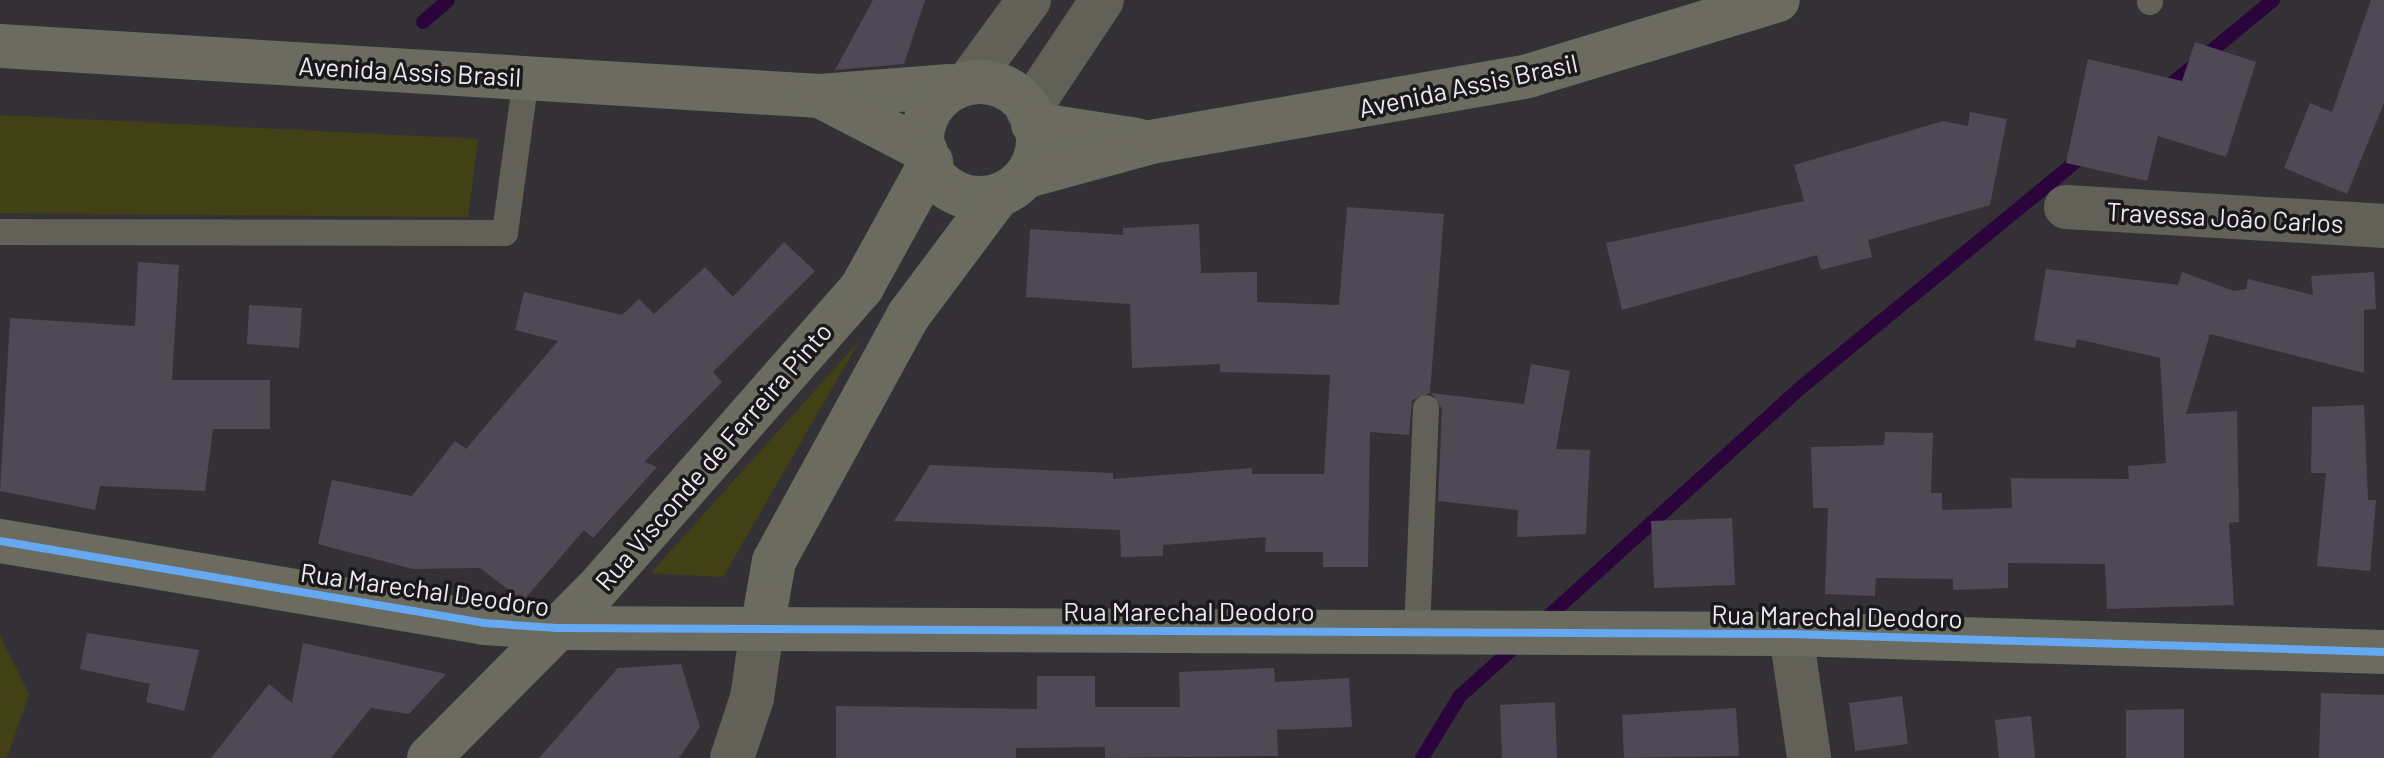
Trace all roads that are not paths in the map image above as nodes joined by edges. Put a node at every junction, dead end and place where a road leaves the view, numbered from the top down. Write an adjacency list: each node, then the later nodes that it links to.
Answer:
1 (1029, 0): 6 (street)
2 (1102, 0): 8 (street)
3 (1778, 0): 9 (street, Avenida Assis Brasil)
4 (0, 46): 5 (street, Avenida Assis Brasil)
5 (526, 78): 7 (street, Avenida Assis Brasil); 14 (lane)
6 (960, 82): 7 (street, Avenida Assis Brasil); 8 (street); 10 (street)
7 (820, 96): 10 (street, Avenida Assis Brasil)
8 (1030, 118): 9 (street, Avenida Assis Brasil); 11 (street)
9 (1151, 142): 11 (street, Avenida Assis Brasil)
10 (928, 156): 11 (street); 17 (street, Rua Visconde de Ferreira Pinto)
11 (1011, 189): 18 (street)
12 (2066, 207): 13 (street, Travessa João Carlos)
13 (2384, 226)
14 (0, 232)
15 (1426, 408): 19 (lane)
16 (0, 541): 17 (street, Rua Marechal Deodoro)
17 (557, 628): 18 (street, Rua Marechal Deodoro); 22 (street, Rua Visconde de Ferreira Pinto)
18 (762, 629): 19 (street, Rua Marechal Deodoro); 23 (street)
19 (1417, 632): 20 (street, Rua Marechal Deodoro)
20 (1791, 634): 21 (street, Rua Marechal Deodoro); 24 (street)
21 (2384, 652)
22 (429, 758)
23 (732, 758)
24 (1809, 758)

